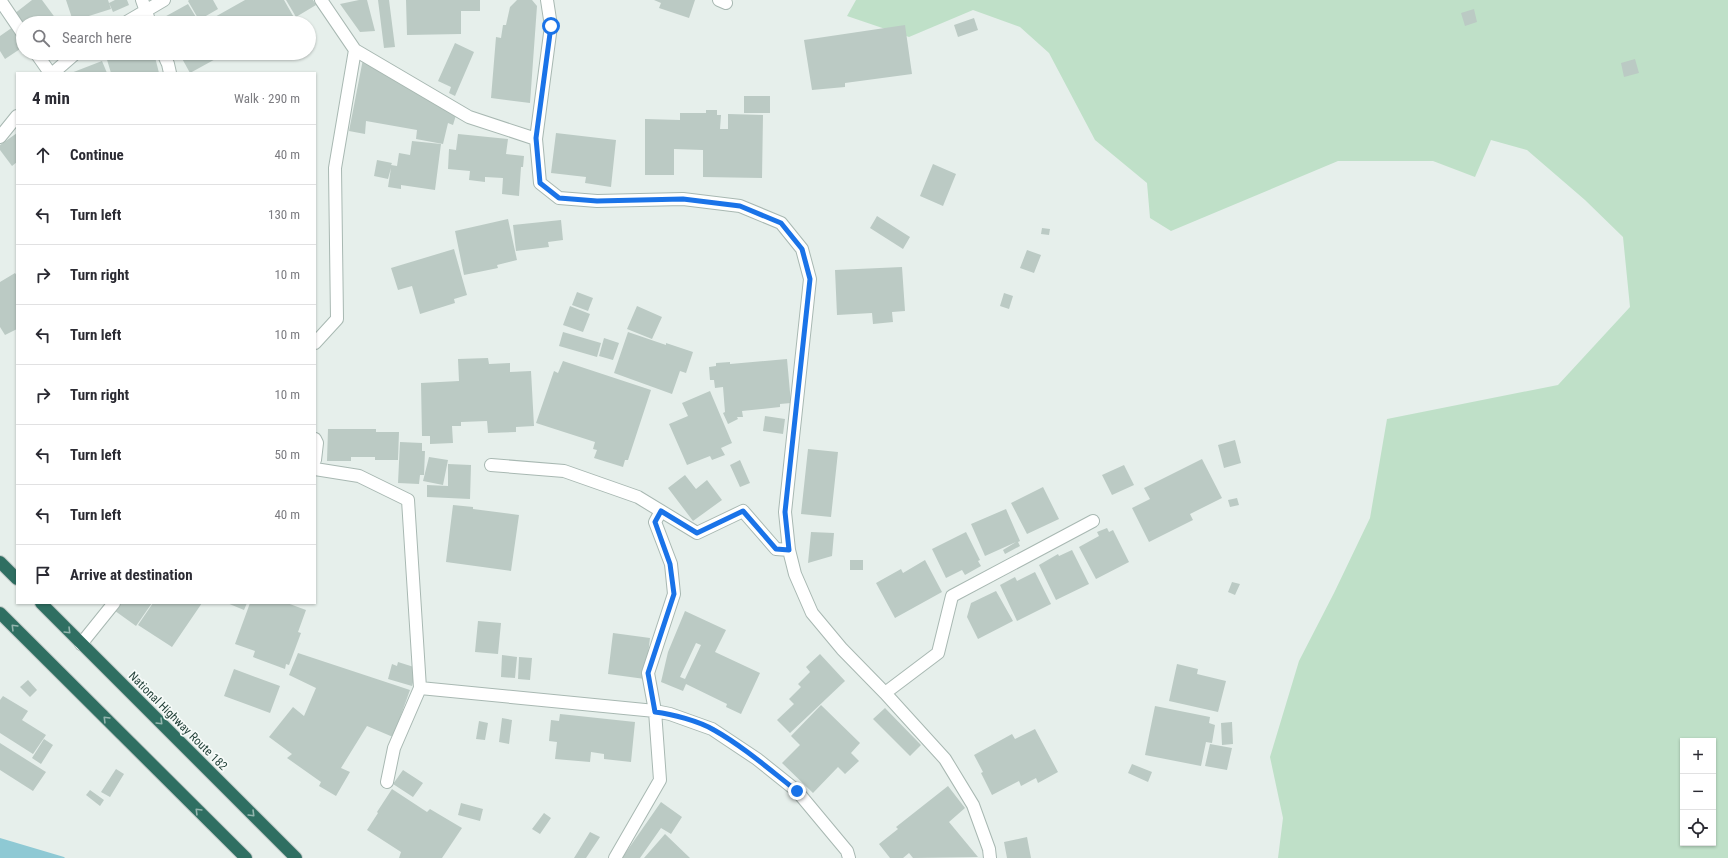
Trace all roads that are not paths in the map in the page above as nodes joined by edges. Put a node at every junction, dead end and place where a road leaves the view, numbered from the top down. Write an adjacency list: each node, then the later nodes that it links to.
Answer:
1 (0, 0): 8 (street)
2 (164, 0): 5 (street)
3 (321, 0): 9 (street)
4 (547, 0): 18 (street)
5 (143, 6): 6 (street); 7 (street)
6 (132, 16)
7 (147, 16)
8 (16, 24)
9 (355, 50): 18 (street); 19 (street)
10 (41, 60): 13 (street)
11 (68, 60): 14 (street)
12 (167, 60): 15 (street)
13 (49, 72)
14 (54, 72)
15 (170, 72)
16 (16, 117): 17 (street)
17 (0, 137)
18 (536, 138): 26 (street)
19 (316, 341)
20 (316, 441): 21 (street)
21 (316, 452)
22 (491, 465): 24 (street)
23 (316, 469): 33 (street)
24 (661, 511): 26 (street); 35 (street)
25 (1093, 521): 34 (street)
26 (789, 550): 34 (street)
27 (0, 562): 28 (highway)
28 (16, 578)
29 (41, 604): 32 (highway, National Highway Route 182, one-way to 32)
30 (113, 604): 32 (street)
31 (0, 613): 37 (highway, one-way to 31)
32 (81, 644): 38 (highway, National Highway Route 182, one-way to 38)
33 (420, 688): 35 (street); 36 (street)
34 (885, 693): 41 (street)
35 (655, 712): 39 (street); 40 (street)
36 (387, 782)
37 (246, 858)
38 (296, 858)
39 (615, 858)
40 (849, 858)
41 (990, 858)

